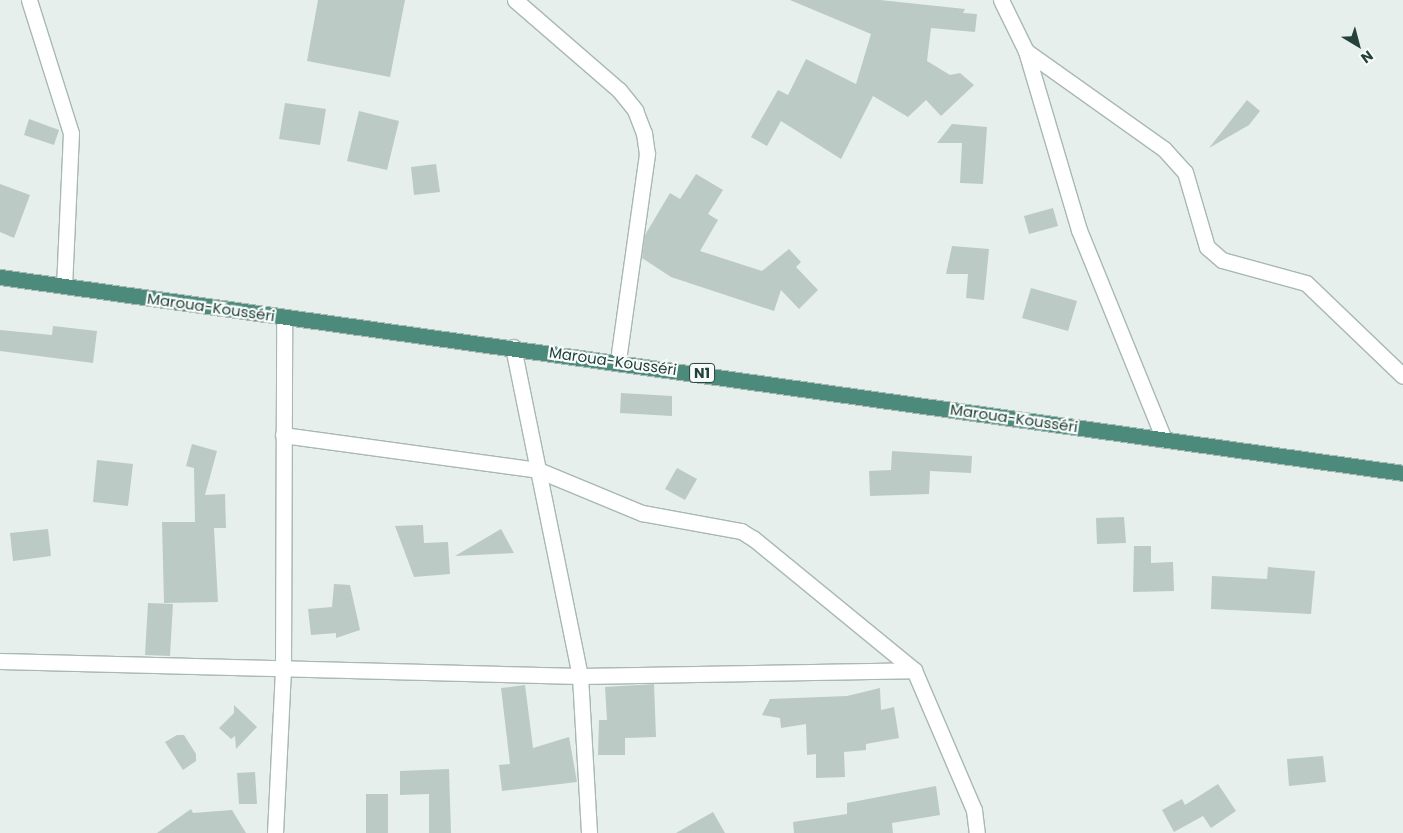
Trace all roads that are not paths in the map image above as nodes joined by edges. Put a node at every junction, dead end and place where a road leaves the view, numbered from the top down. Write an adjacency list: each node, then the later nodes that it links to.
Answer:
1 (29, 0): 6 (street)
2 (515, 0): 9 (street)
3 (1001, 0): 4 (street)
4 (1026, 51): 10 (street); 12 (street)
5 (0, 277): 6 (highway, Maroua-Kousséri / N1)
6 (64, 286): 7 (highway, Maroua-Kousséri / N1)
7 (284, 317): 8 (highway, Maroua-Kousséri / N1); 11 (street)
8 (513, 347): 9 (highway, Maroua-Kousséri / N1); 13 (street)
9 (618, 362): 12 (highway, Maroua-Kousséri / N1)
10 (1403, 376)
11 (283, 435): 13 (street); 16 (street)
12 (1164, 439): 14 (highway, Maroua-Kousséri / N1)
13 (538, 470): 17 (street); 18 (street)
14 (1403, 473)
15 (0, 661): 16 (street)
16 (283, 669): 18 (street); 19 (street)
17 (914, 670): 18 (street); 21 (street)
18 (580, 676): 20 (street)
19 (275, 833)
20 (590, 833)
21 (977, 833)

